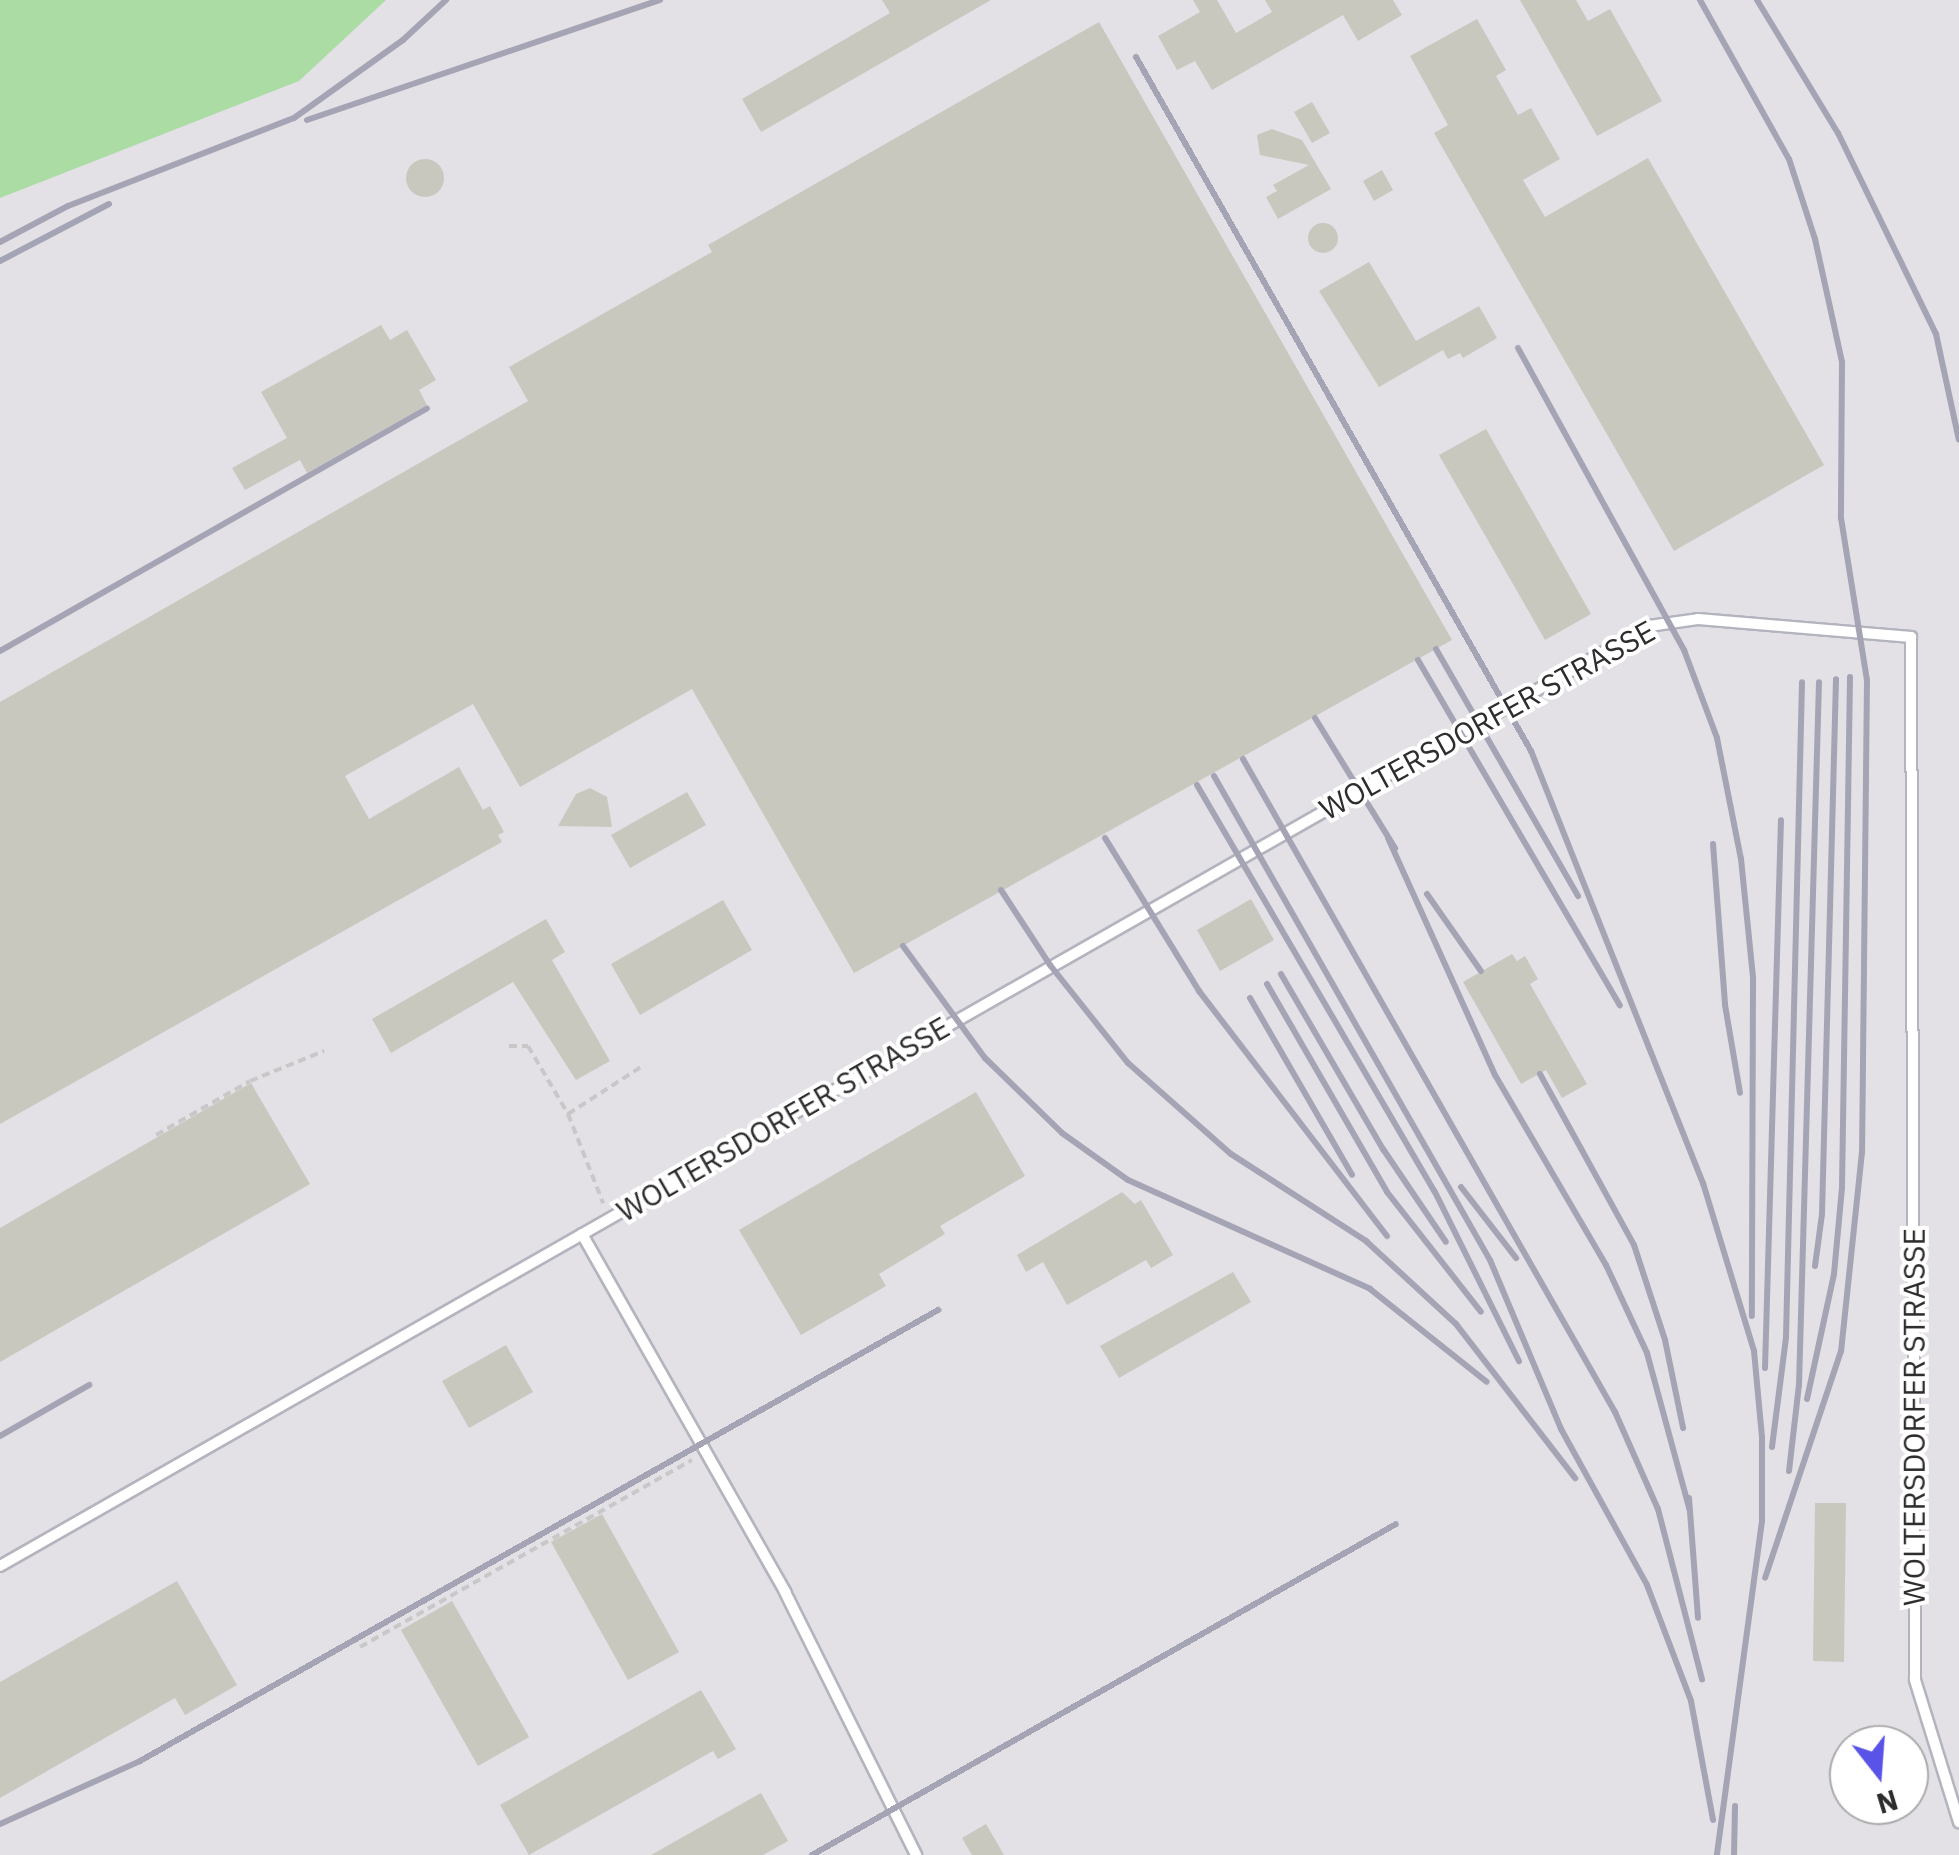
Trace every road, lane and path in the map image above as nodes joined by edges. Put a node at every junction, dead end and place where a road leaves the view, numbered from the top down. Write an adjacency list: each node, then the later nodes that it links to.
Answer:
1 (509, 1046): 4 (path)
2 (324, 1051): 5 (path)
3 (640, 1067): 4 (path)
4 (568, 1114): 6 (path)
5 (156, 1134)
6 (609, 1218): 7 (lane, WOLTERSDORFER STRASSE); 11 (lane, WOLTERSDORFER STRASSE)
7 (582, 1234): 8 (lane, WOLTERSDORFER STRASSE); 9 (lane, WOLTERSDORFER STRASSE)
8 (705, 1452): 10 (path); 12 (lane, WOLTERSDORFER STRASSE)
9 (0, 1566)
10 (360, 1647)
11 (1959, 1822)
12 (916, 1855)

